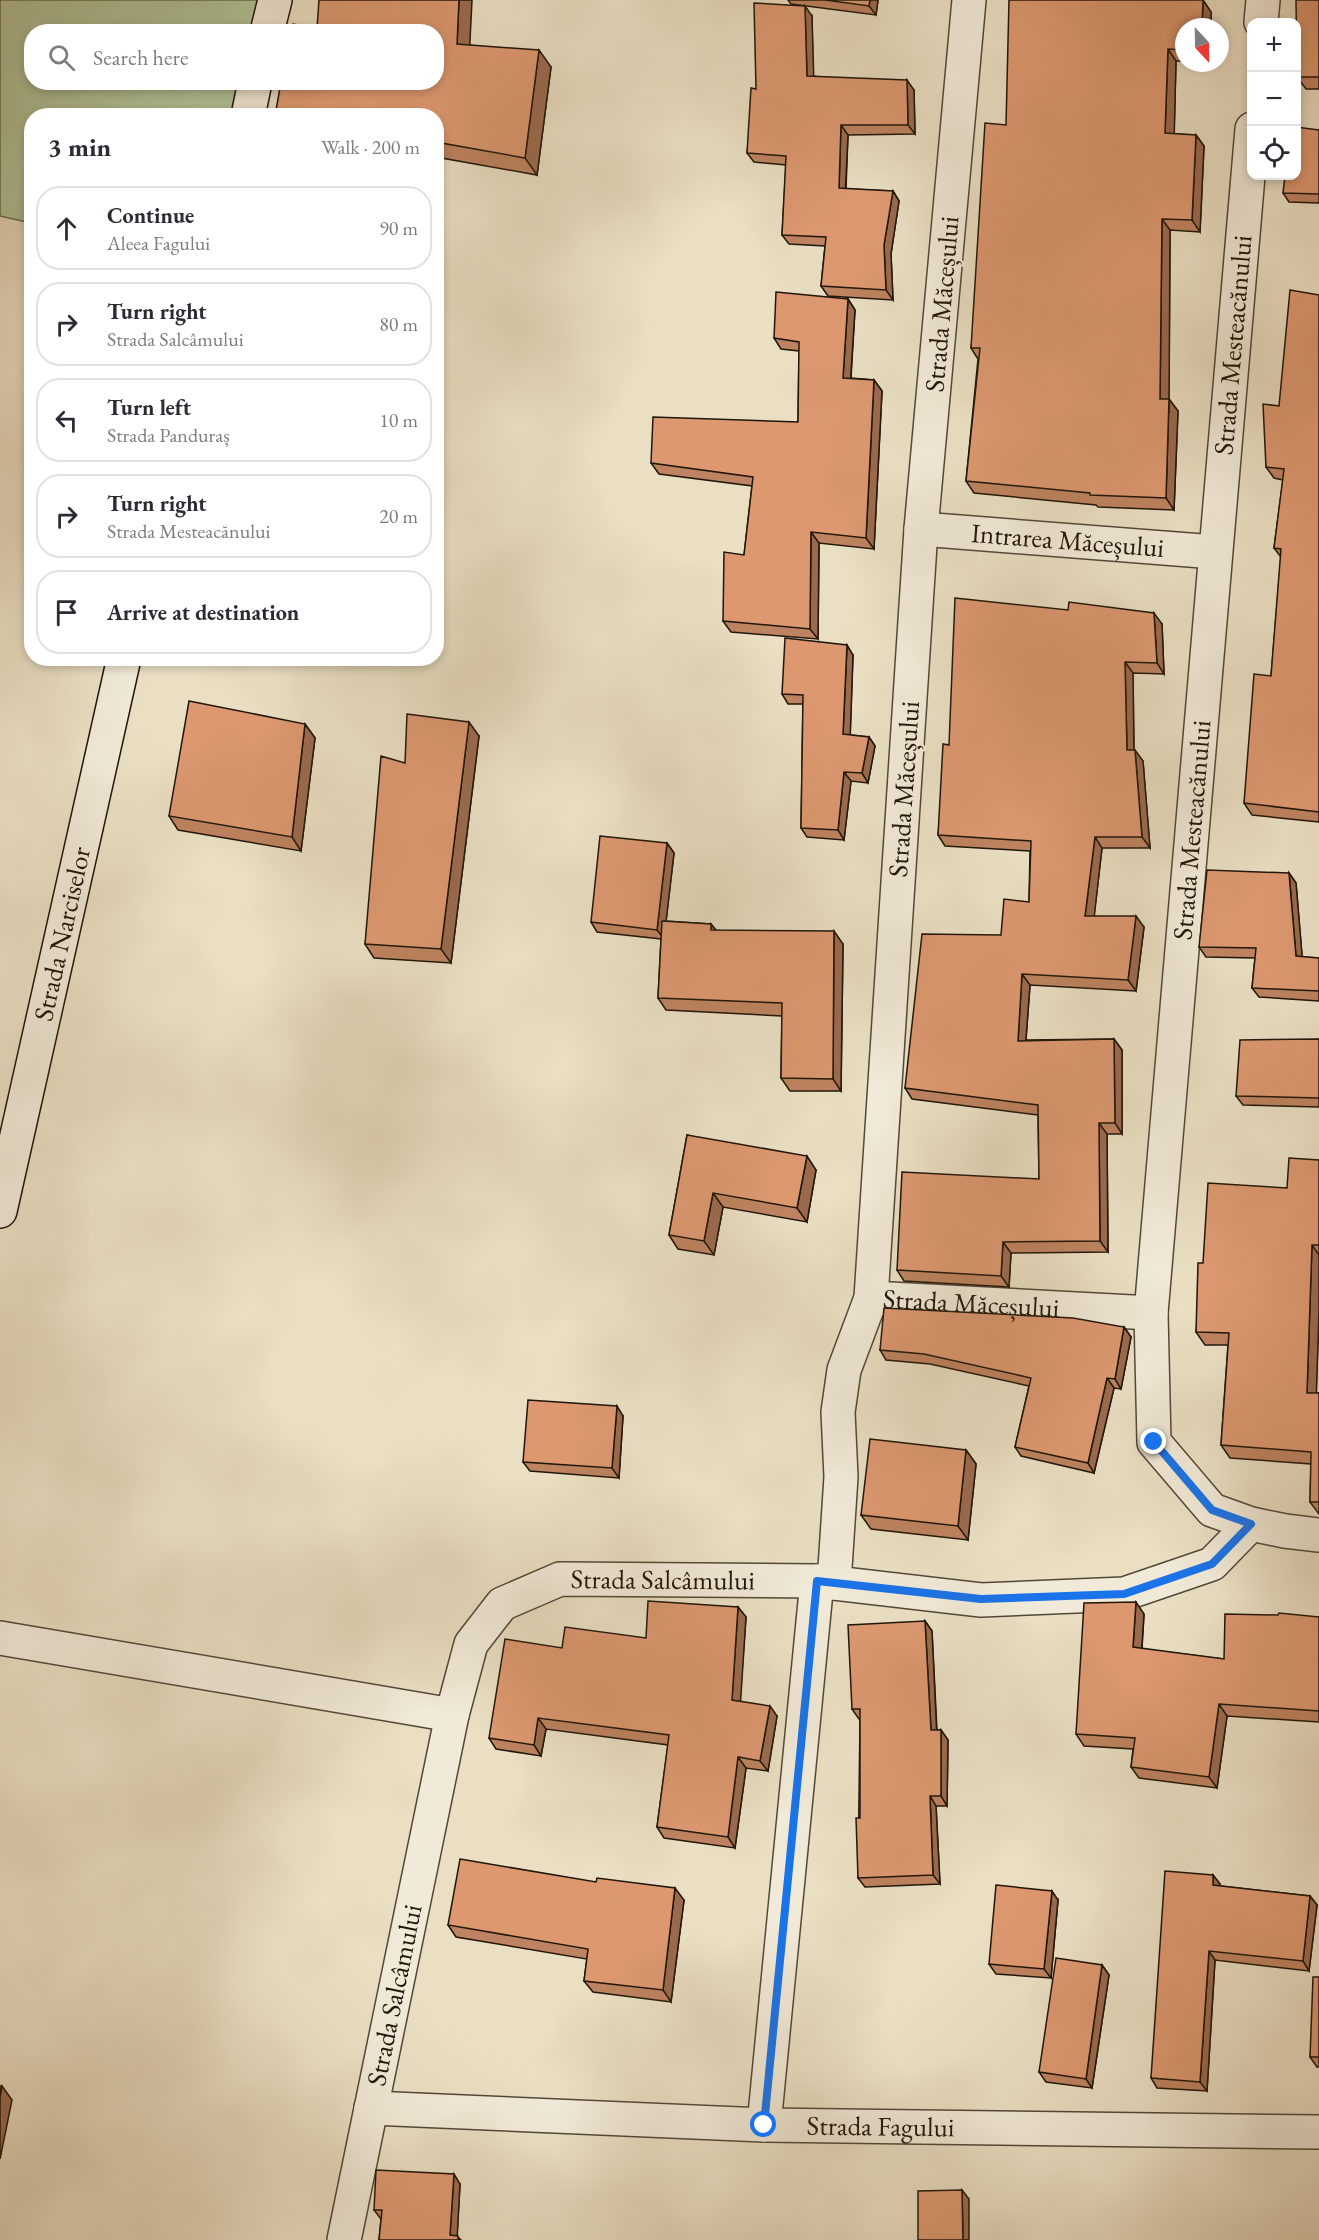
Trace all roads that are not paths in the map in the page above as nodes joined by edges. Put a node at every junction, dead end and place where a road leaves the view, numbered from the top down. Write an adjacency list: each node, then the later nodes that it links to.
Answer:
1 (274, 0): 5 (street)
2 (969, 0): 9 (street, Strada Măceșului)
3 (1263, 0): 4 (street)
4 (1261, 18)
5 (269, 24)
6 (253, 90): 7 (street)
7 (250, 108)
8 (1247, 176): 10 (street, Strada Mesteacănului)
9 (921, 529): 10 (street, Intrarea Măceșului); 13 (street, Strada Măceșului)
10 (1215, 552): 14 (street, Strada Mesteacănului)
11 (122, 666): 12 (street, Strada Narciselor)
12 (0, 1211)
13 (871, 1298): 14 (street, Strada Măceșului); 17 (street)
14 (1151, 1313): 15 (street, Strada Mesteacănului)
15 (1251, 1524): 16 (street); 17 (street, Strada Salcâmului)
16 (1319, 1535)
17 (826, 1582): 19 (street, Strada Salcâmului); 21 (street)
18 (0, 1638): 19 (street)
19 (452, 1715): 20 (street, Strada Salcâmului)
20 (371, 2108): 21 (street, Strada Fagului); 23 (street, Strada Salcâmului)
21 (764, 2125): 22 (street, Strada Fagului)
22 (1319, 2132)
23 (344, 2240)

